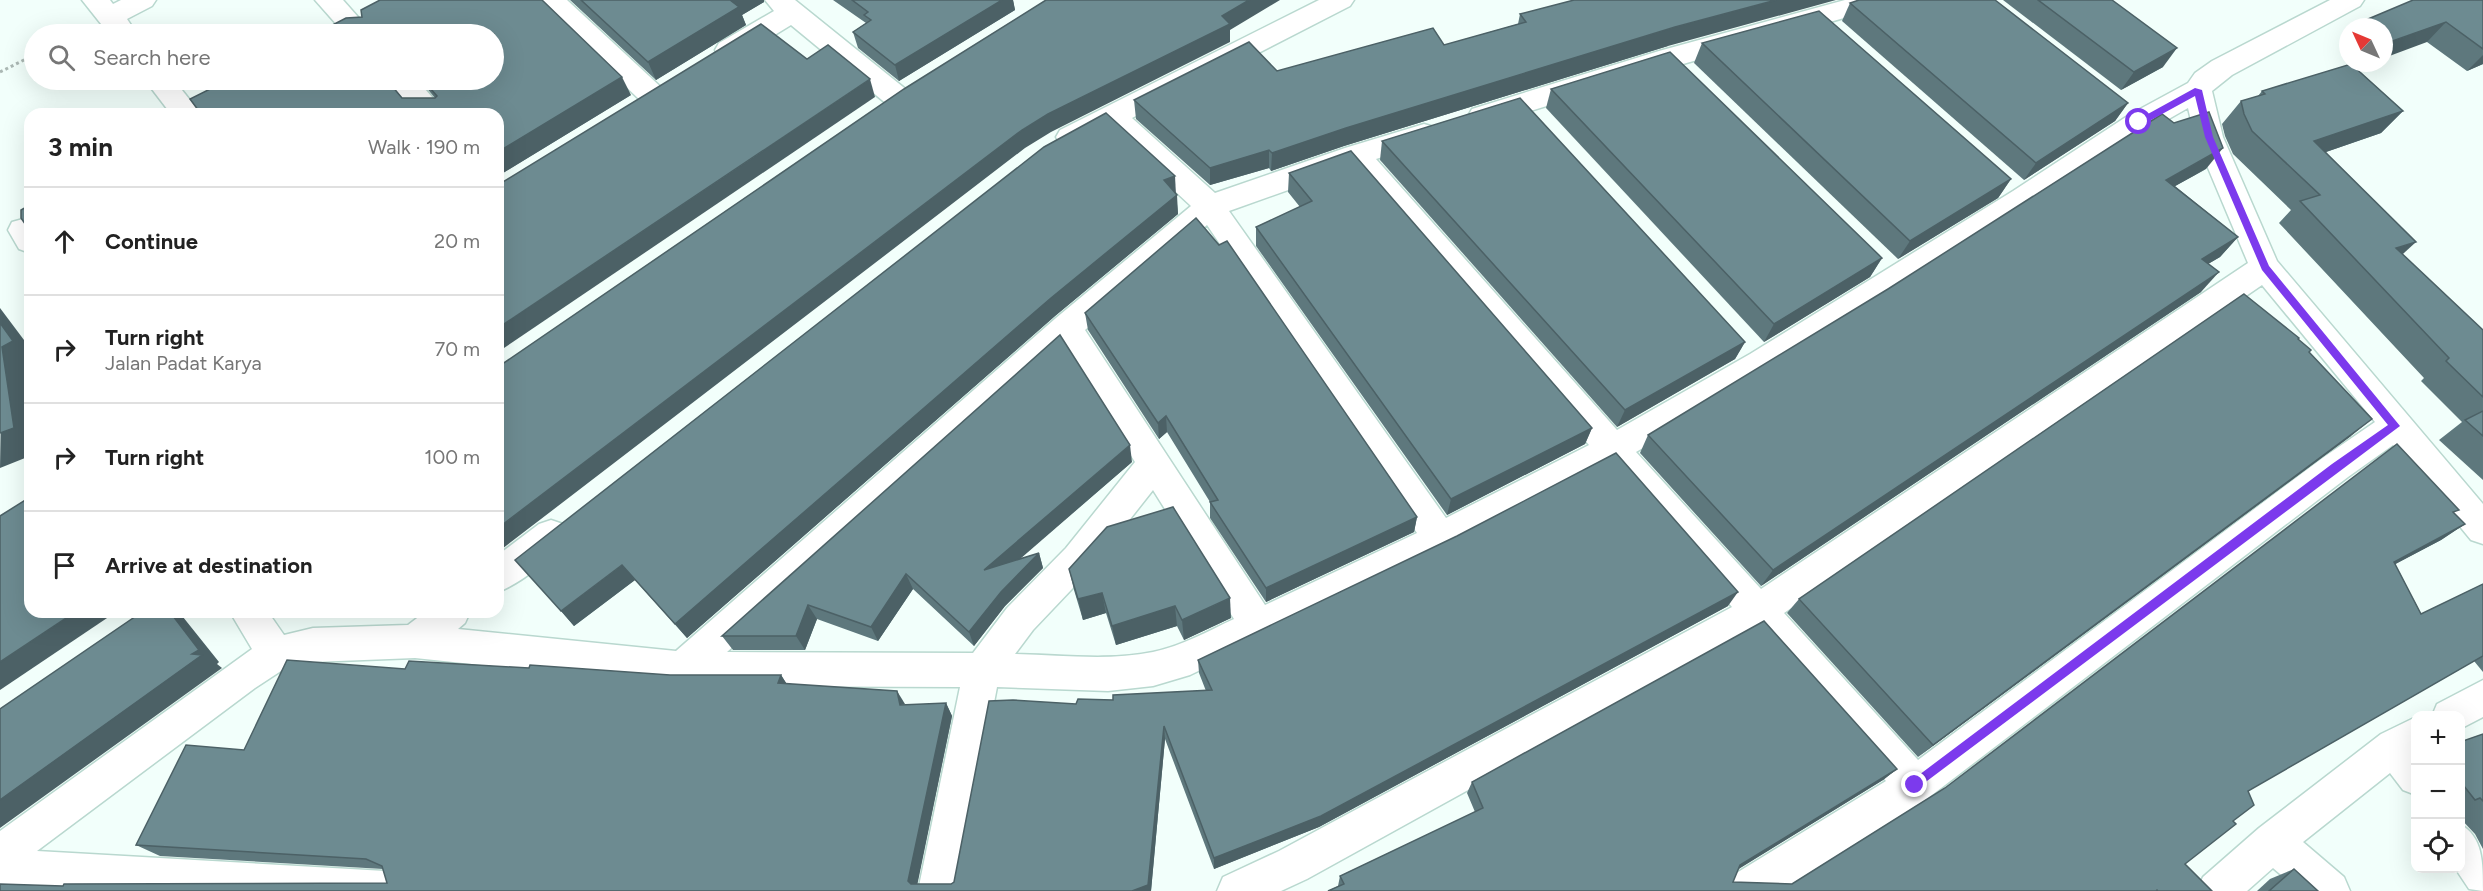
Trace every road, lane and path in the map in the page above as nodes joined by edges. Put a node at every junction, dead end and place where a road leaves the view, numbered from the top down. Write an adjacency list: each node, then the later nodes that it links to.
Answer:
1 (143, 0): 8 (street)
2 (328, 0): 10 (street)
3 (551, 0): 20 (street)
4 (1341, 0): 25 (street)
5 (1877, 0): 9 (street)
6 (2351, 0): 19 (street)
7 (785, 6): 14 (street); 21 (street)
8 (109, 17)
9 (1816, 17): 11 (street); 12 (street)
10 (351, 24)
11 (1842, 40)
12 (1669, 58): 16 (street); 22 (street)
13 (24, 60): 15 (path)
14 (703, 66)
15 (0, 72)
16 (1694, 83)
17 (167, 90): 23 (street)
18 (410, 90): 24 (street)
19 (2198, 90): 30 (street); 33 (street)
20 (653, 96)
21 (898, 98)
22 (1522, 104): 26 (street); 28 (street)
23 (182, 108)
24 (427, 108)
25 (1113, 117): 27 (street); 29 (street)
26 (1545, 130)
27 (1045, 151)
28 (1355, 155): 29 (street); 33 (street)
29 (1210, 206): 31 (street); 37 (street)
30 (2265, 267): 32 (street); 39 (street)
31 (1067, 327): 34 (street); 45 (street)
32 (2395, 426): 36 (street); 51 (street)
33 (1613, 449): 37 (street); 39 (street)
34 (1154, 463): 42 (street); 46 (street)
35 (574, 517): 38 (street)
36 (2483, 529)
37 (1440, 538): 42 (street)
38 (504, 571)
39 (1758, 611): 51 (street); 59 (street)
40 (252, 618): 44 (street)
41 (444, 618): 43 (street)
42 (1258, 625): 46 (street)
43 (415, 641): 44 (street); 45 (street)
44 (276, 654): 54 (street)
45 (682, 669): 46 (street)
46 (982, 670): 58 (street)
47 (2483, 697): 48 (street)
48 (2459, 711)
49 (2405, 741): 50 (street); 52 (street)
50 (2412, 765)
51 (1915, 785): 60 (street)
52 (2273, 842): 61 (street); 62 (street)
53 (2465, 850): 56 (street)
54 (0, 855)
55 (0, 869): 57 (street)
56 (2483, 875)
57 (386, 891)
58 (938, 891)
59 (1237, 891)
60 (1744, 891)
61 (2217, 891)
62 (2330, 891)

